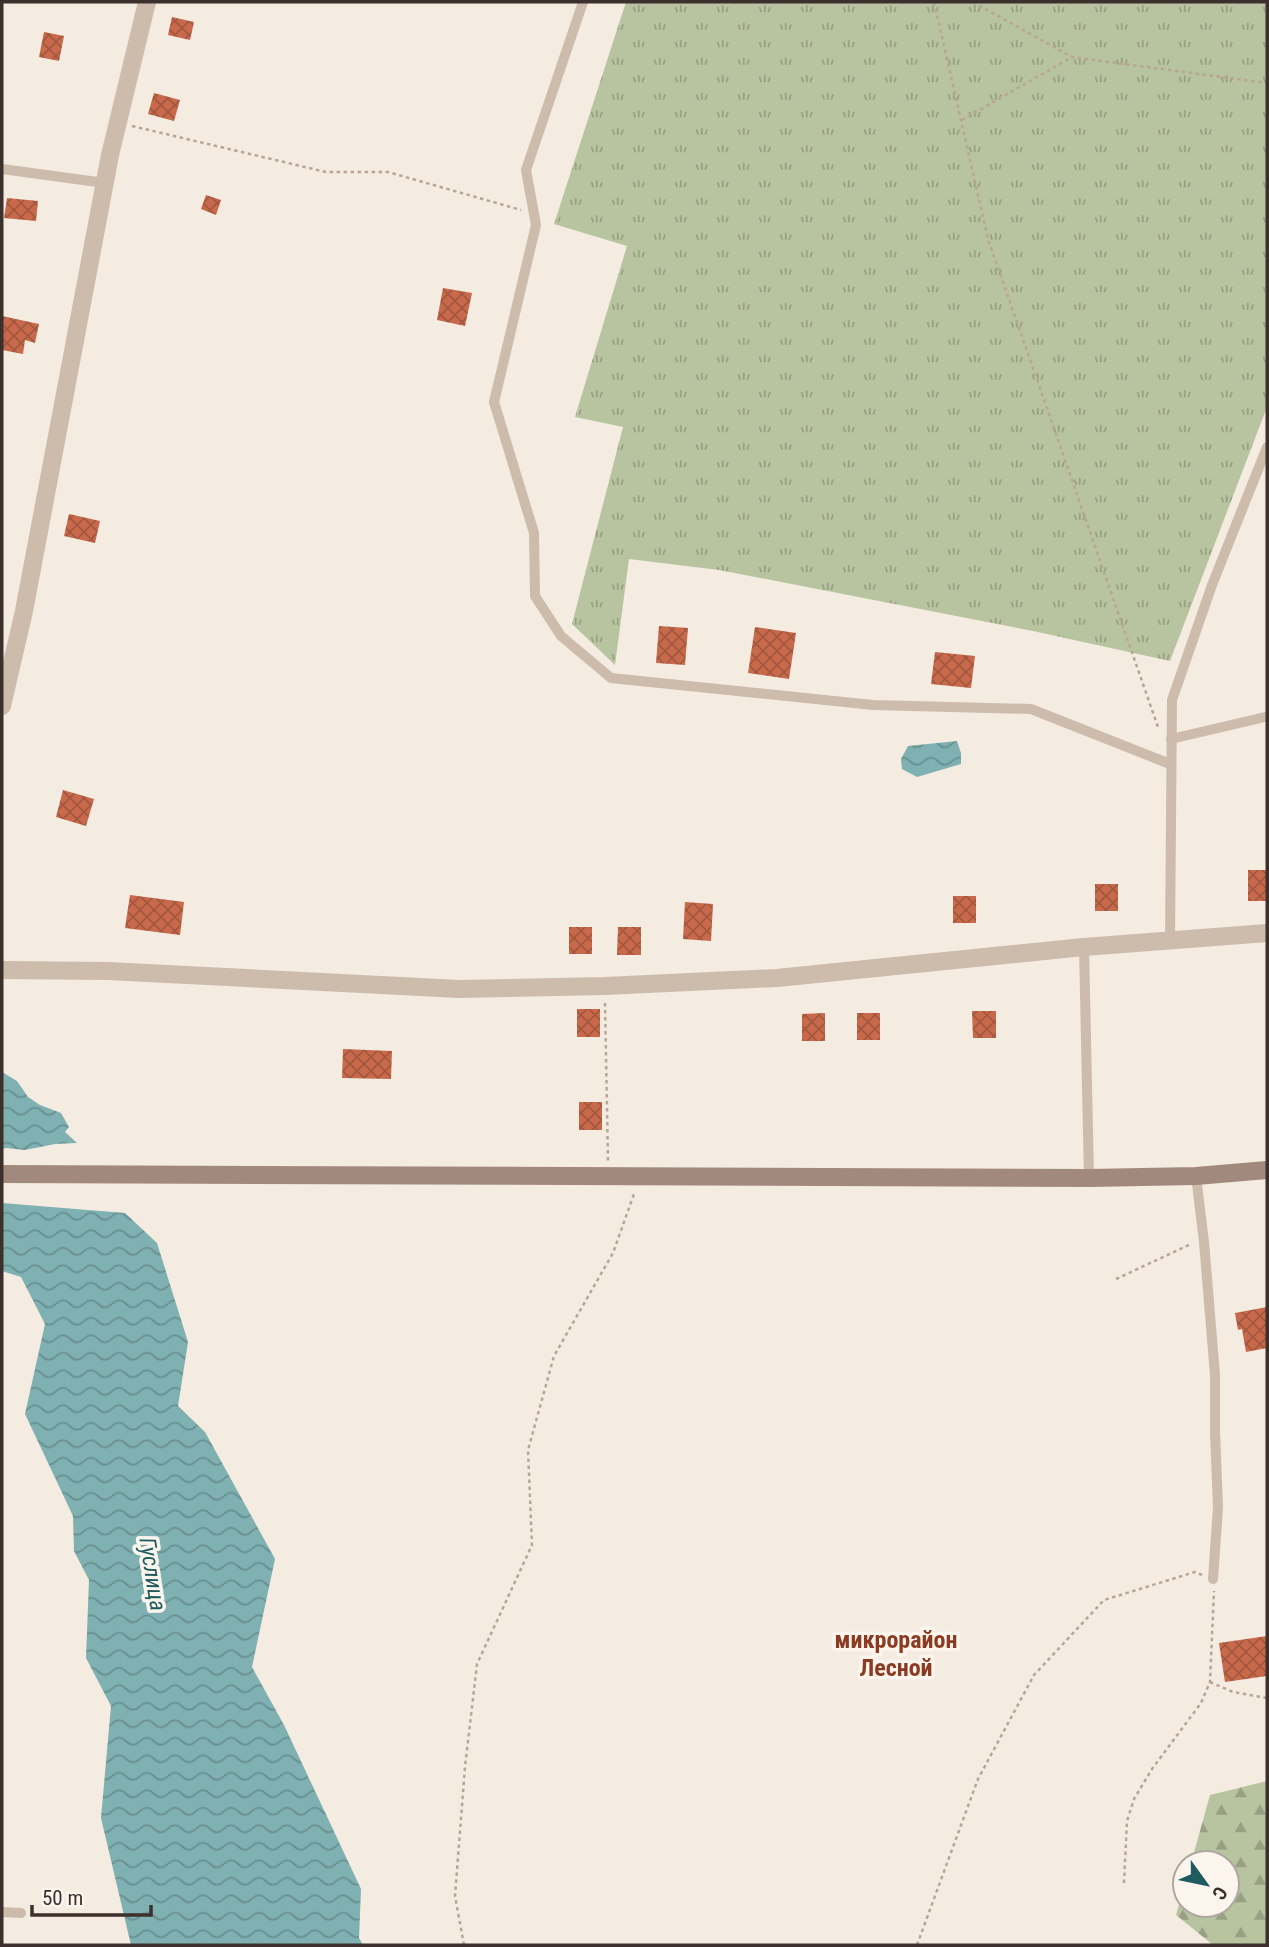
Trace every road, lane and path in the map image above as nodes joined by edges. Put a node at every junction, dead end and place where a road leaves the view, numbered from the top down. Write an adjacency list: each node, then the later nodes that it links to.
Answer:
1 (147, 2): 8 (street)
2 (583, 2): 11 (lane)
3 (934, 2): 7 (path)
4 (973, 2): 5 (path)
5 (1072, 57): 6 (path); 7 (path)
6 (1267, 83)
7 (961, 120): 15 (path)
8 (118, 122): 10 (street); 11 (path)
9 (2, 169): 10 (lane)
10 (105, 183): 13 (street)
11 (534, 214): 16 (lane)
12 (1267, 447): 15 (lane)
13 (2, 706)
14 (1265, 718): 15 (lane)
15 (1166, 738): 16 (lane)
16 (1170, 764): 18 (lane)
17 (1267, 933): 18 (street)
18 (1170, 939): 19 (street)
19 (1084, 947): 21 (street); 27 (lane)
20 (2, 970): 21 (street)
21 (605, 986): 25 (path)
22 (1267, 1170): 24 (main road)
23 (2, 1174): 25 (main road)
24 (1196, 1176): 27 (main road); 28 (lane)
25 (608, 1177): 26 (main road)
26 (639, 1178): 27 (main road); 36 (path)
27 (1089, 1178)
28 (1204, 1242): 29 (path); 30 (lane)
29 (1116, 1279)
30 (1213, 1579): 31 (path); 37 (path)
31 (1210, 1682): 32 (path); 33 (path)
32 (1267, 1698)
33 (1124, 1883)
34 (2, 1912): 35 (lane)
35 (22, 1913)
36 (464, 1945)
37 (917, 1945)

